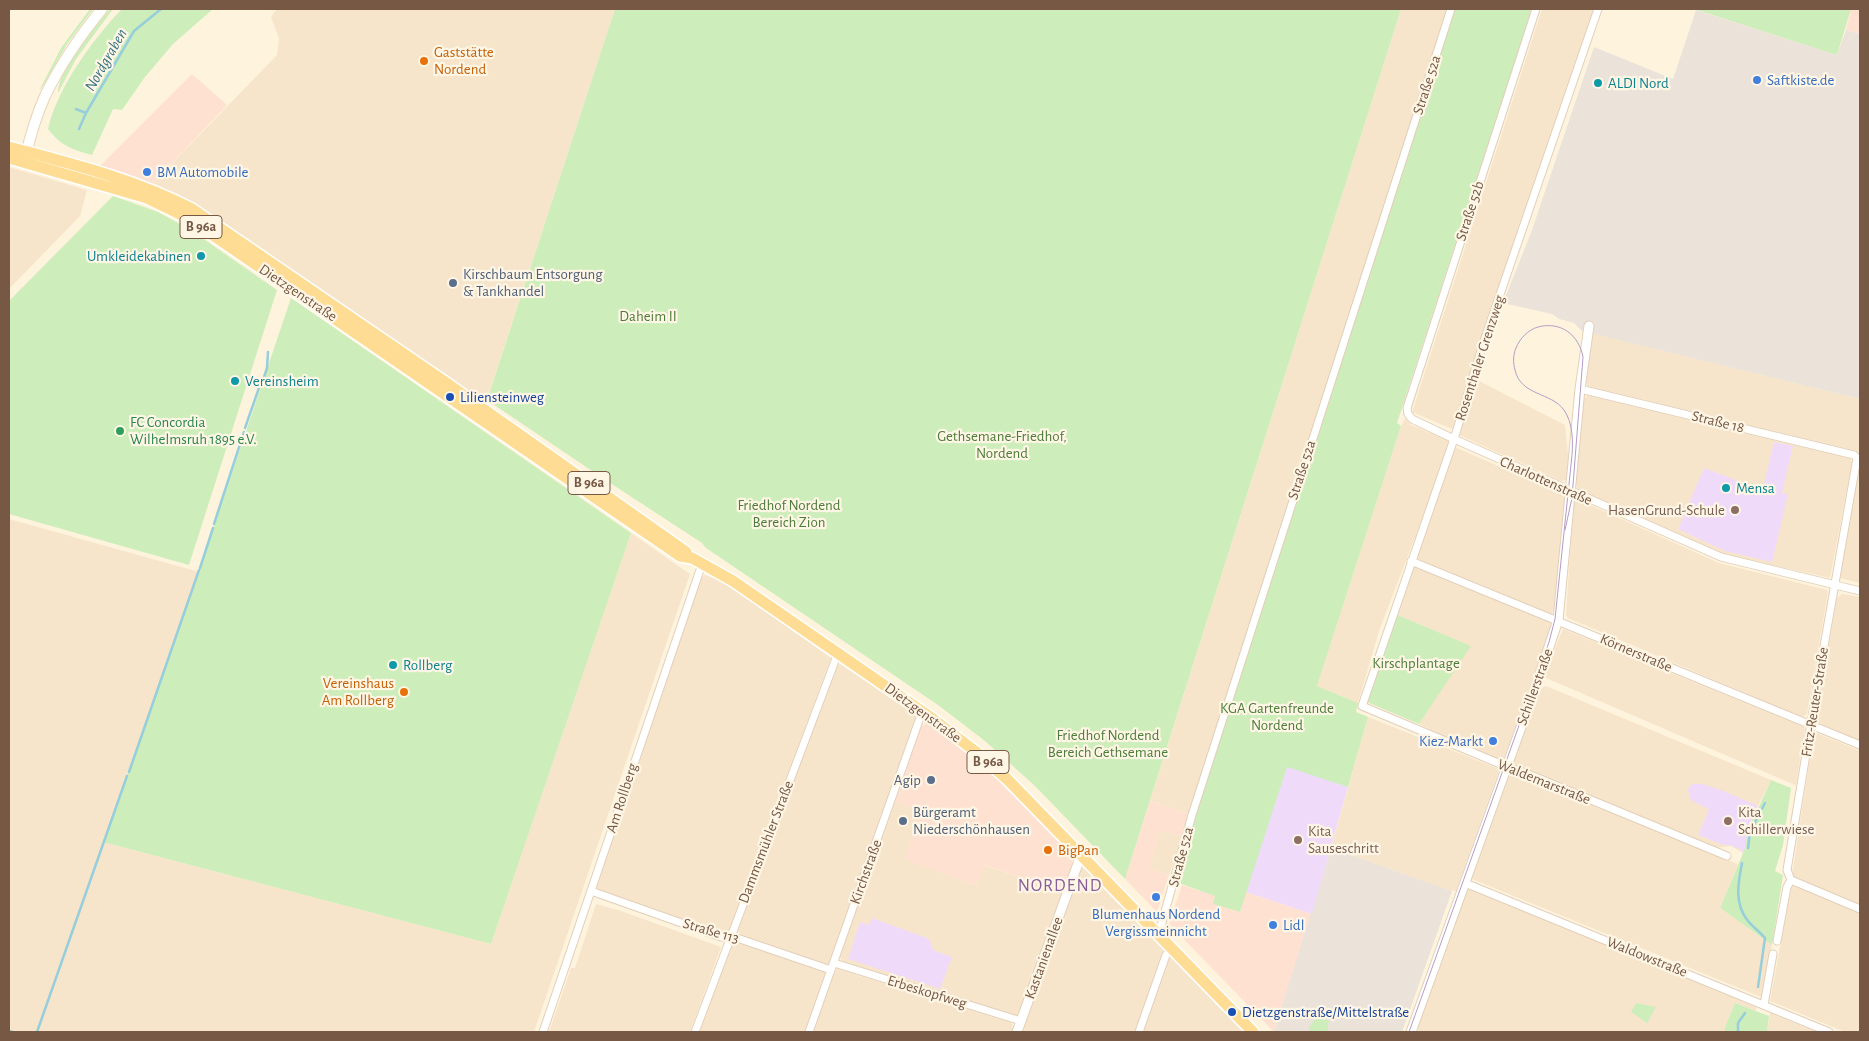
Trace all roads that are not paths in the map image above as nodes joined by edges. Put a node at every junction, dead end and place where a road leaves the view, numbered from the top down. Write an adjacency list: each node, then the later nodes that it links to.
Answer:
1 (102, 9): 6 (main road)
2 (1451, 9): 31 (street, Straße 52a)
3 (1536, 9): 10 (street, Straße 52b)
4 (1598, 9): 11 (street, Rosenthaler Grenzweg)
5 (9, 146): 6 (main road, B 96a)
6 (25, 157): 7 (main road, B 96a); 15 (main road, Dietzgenstraße / B 96a)
7 (9, 158)
8 (1590, 326): 9 (street, Schillerstraße)
9 (1580, 389): 12 (street, Straße 18); 13 (street, Schillerstraße)
10 (1408, 414): 11 (street, Charlottenstraße)
11 (1454, 440): 13 (street, Charlottenstraße); 14 (street, Rosenthaler Grenzweg)
12 (1858, 460): 16 (street, Fritz-Reuter-Straße)
13 (1571, 491): 16 (street, Charlottenstraße); 18 (street, Schillerstraße)
14 (1411, 561): 18 (street, Körnerstraße); 20 (street, Rosenthaler Grenzweg)
15 (702, 564): 19 (main road, Dietzgenstraße / B 96a); 29 (street, Am Rollberg)
16 (1835, 586): 17 (street, Charlottenstraße); 22 (street, Fritz-Reuter-Straße)
17 (1860, 591)
18 (1558, 620): 22 (street, Körnerstraße); 24 (street, Schillerstraße)
19 (838, 653): 21 (main road, Dietzgenstraße / B 96a); 32 (street, Dammsmühler Straße)
20 (1362, 706): 24 (street, Waldemarstraße)
21 (922, 712): 25 (main road, Dietzgenstraße / B 96a); 36 (street, Kirchstraße)
22 (1811, 725): 23 (street, Körnerstraße); 27 (street, Fritz-Reuter-Straße)
23 (1860, 745)
24 (1506, 767): 26 (street, Waldemarstraße); 28 (street, Schillerstraße)
25 (1081, 855): 31 (main road, Dietzgenstraße / B 96a); 38 (street, Kastanienallee)
26 (1727, 856)
27 (1791, 880): 30 (street); 33 (street, Fritz-Reuter-Straße)
28 (1465, 883): 37 (street, Waldowstraße); 45 (street, Schillerstraße)
29 (591, 892): 32 (street, Straße 113); 39 (street, Am Rollberg)
30 (1860, 909)
31 (1155, 931): 34 (main road, Dietzgenstraße / B 96a)
32 (730, 938): 36 (street, Straße 113); 40 (street, Dammsmühler Straße)
33 (1777, 941)
34 (1172, 949): 43 (street); 44 (main road, Dietzgenstraße / B 96a)
35 (1773, 954): 37 (street)
36 (833, 966): 38 (street, Erbeskopfweg); 41 (street, Kirchstraße)
37 (1764, 1005): 46 (street, Waldowstraße)
38 (1021, 1021): 42 (street, Kastanienallee)
39 (542, 1032)
40 (695, 1032)
41 (809, 1032)
42 (1016, 1032)
43 (1139, 1032)
44 (1253, 1032)
45 (1411, 1032)
46 (1829, 1032)

